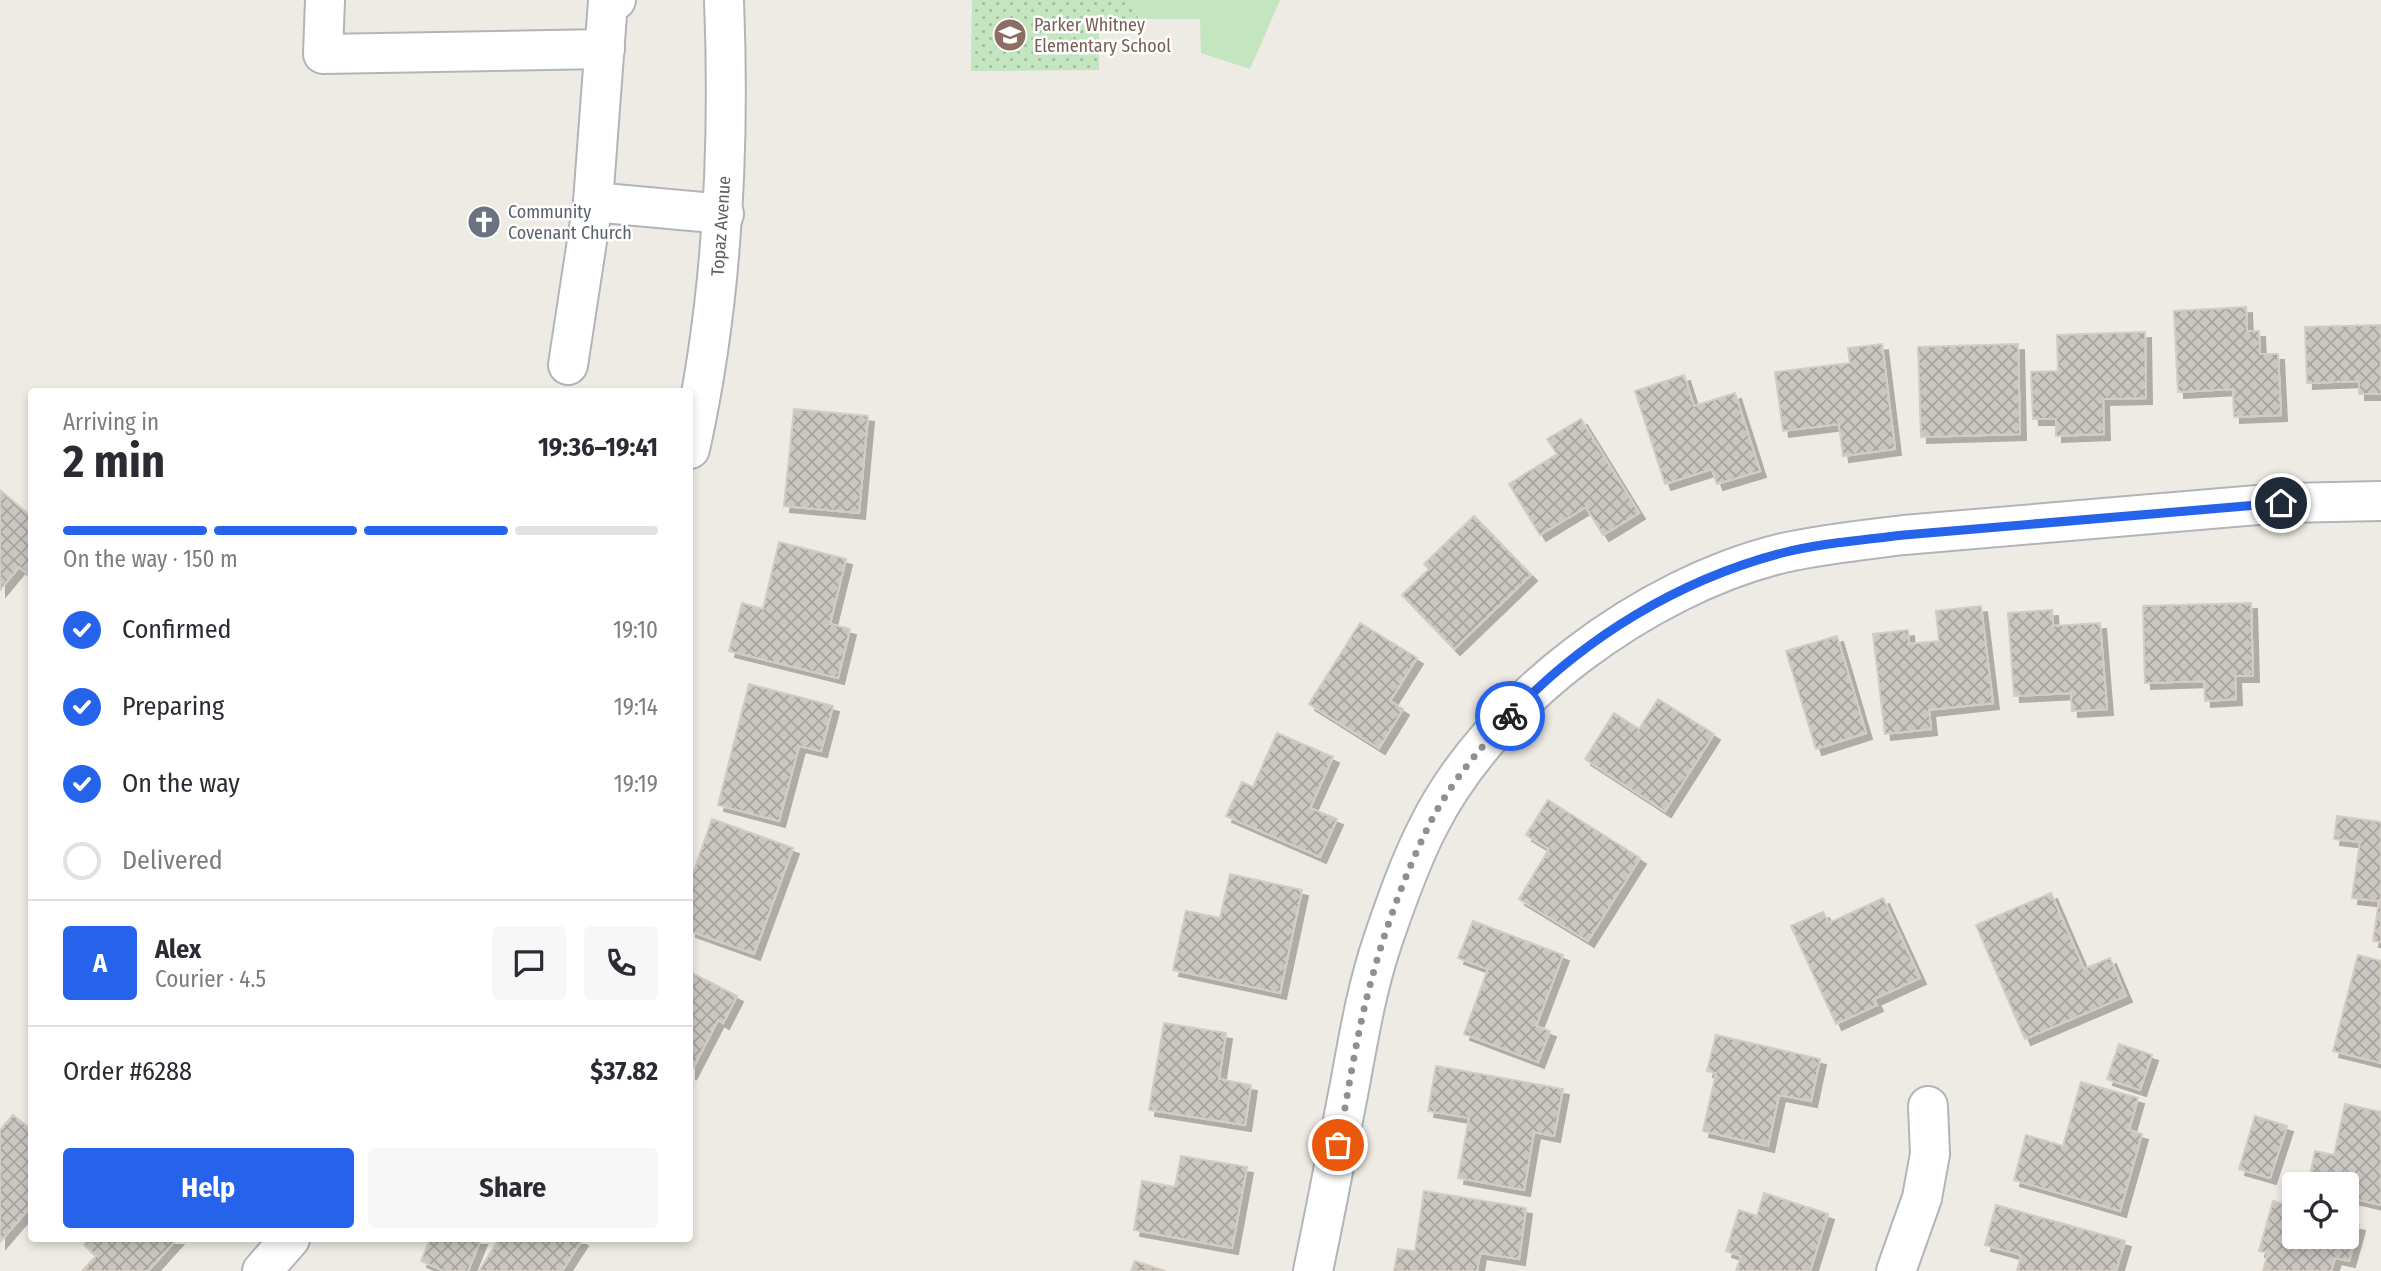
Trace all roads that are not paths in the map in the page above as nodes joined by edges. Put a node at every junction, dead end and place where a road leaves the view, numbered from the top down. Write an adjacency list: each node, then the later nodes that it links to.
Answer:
1 (325, 0): 5 (street)
2 (608, 0): 3 (street); 5 (street)
3 (616, 0)
4 (724, 0): 7 (street, Topaz Avenue)
5 (605, 49): 6 (street)
6 (593, 202): 7 (street); 8 (street)
7 (724, 214): 9 (street, Topaz Avenue)
8 (568, 365)
9 (693, 436)
10 (2381, 501): 14 (street)
11 (1928, 1106): 15 (street)
12 (287, 1242): 13 (street)
13 (262, 1271)
14 (1313, 1271)
15 (1896, 1271)

